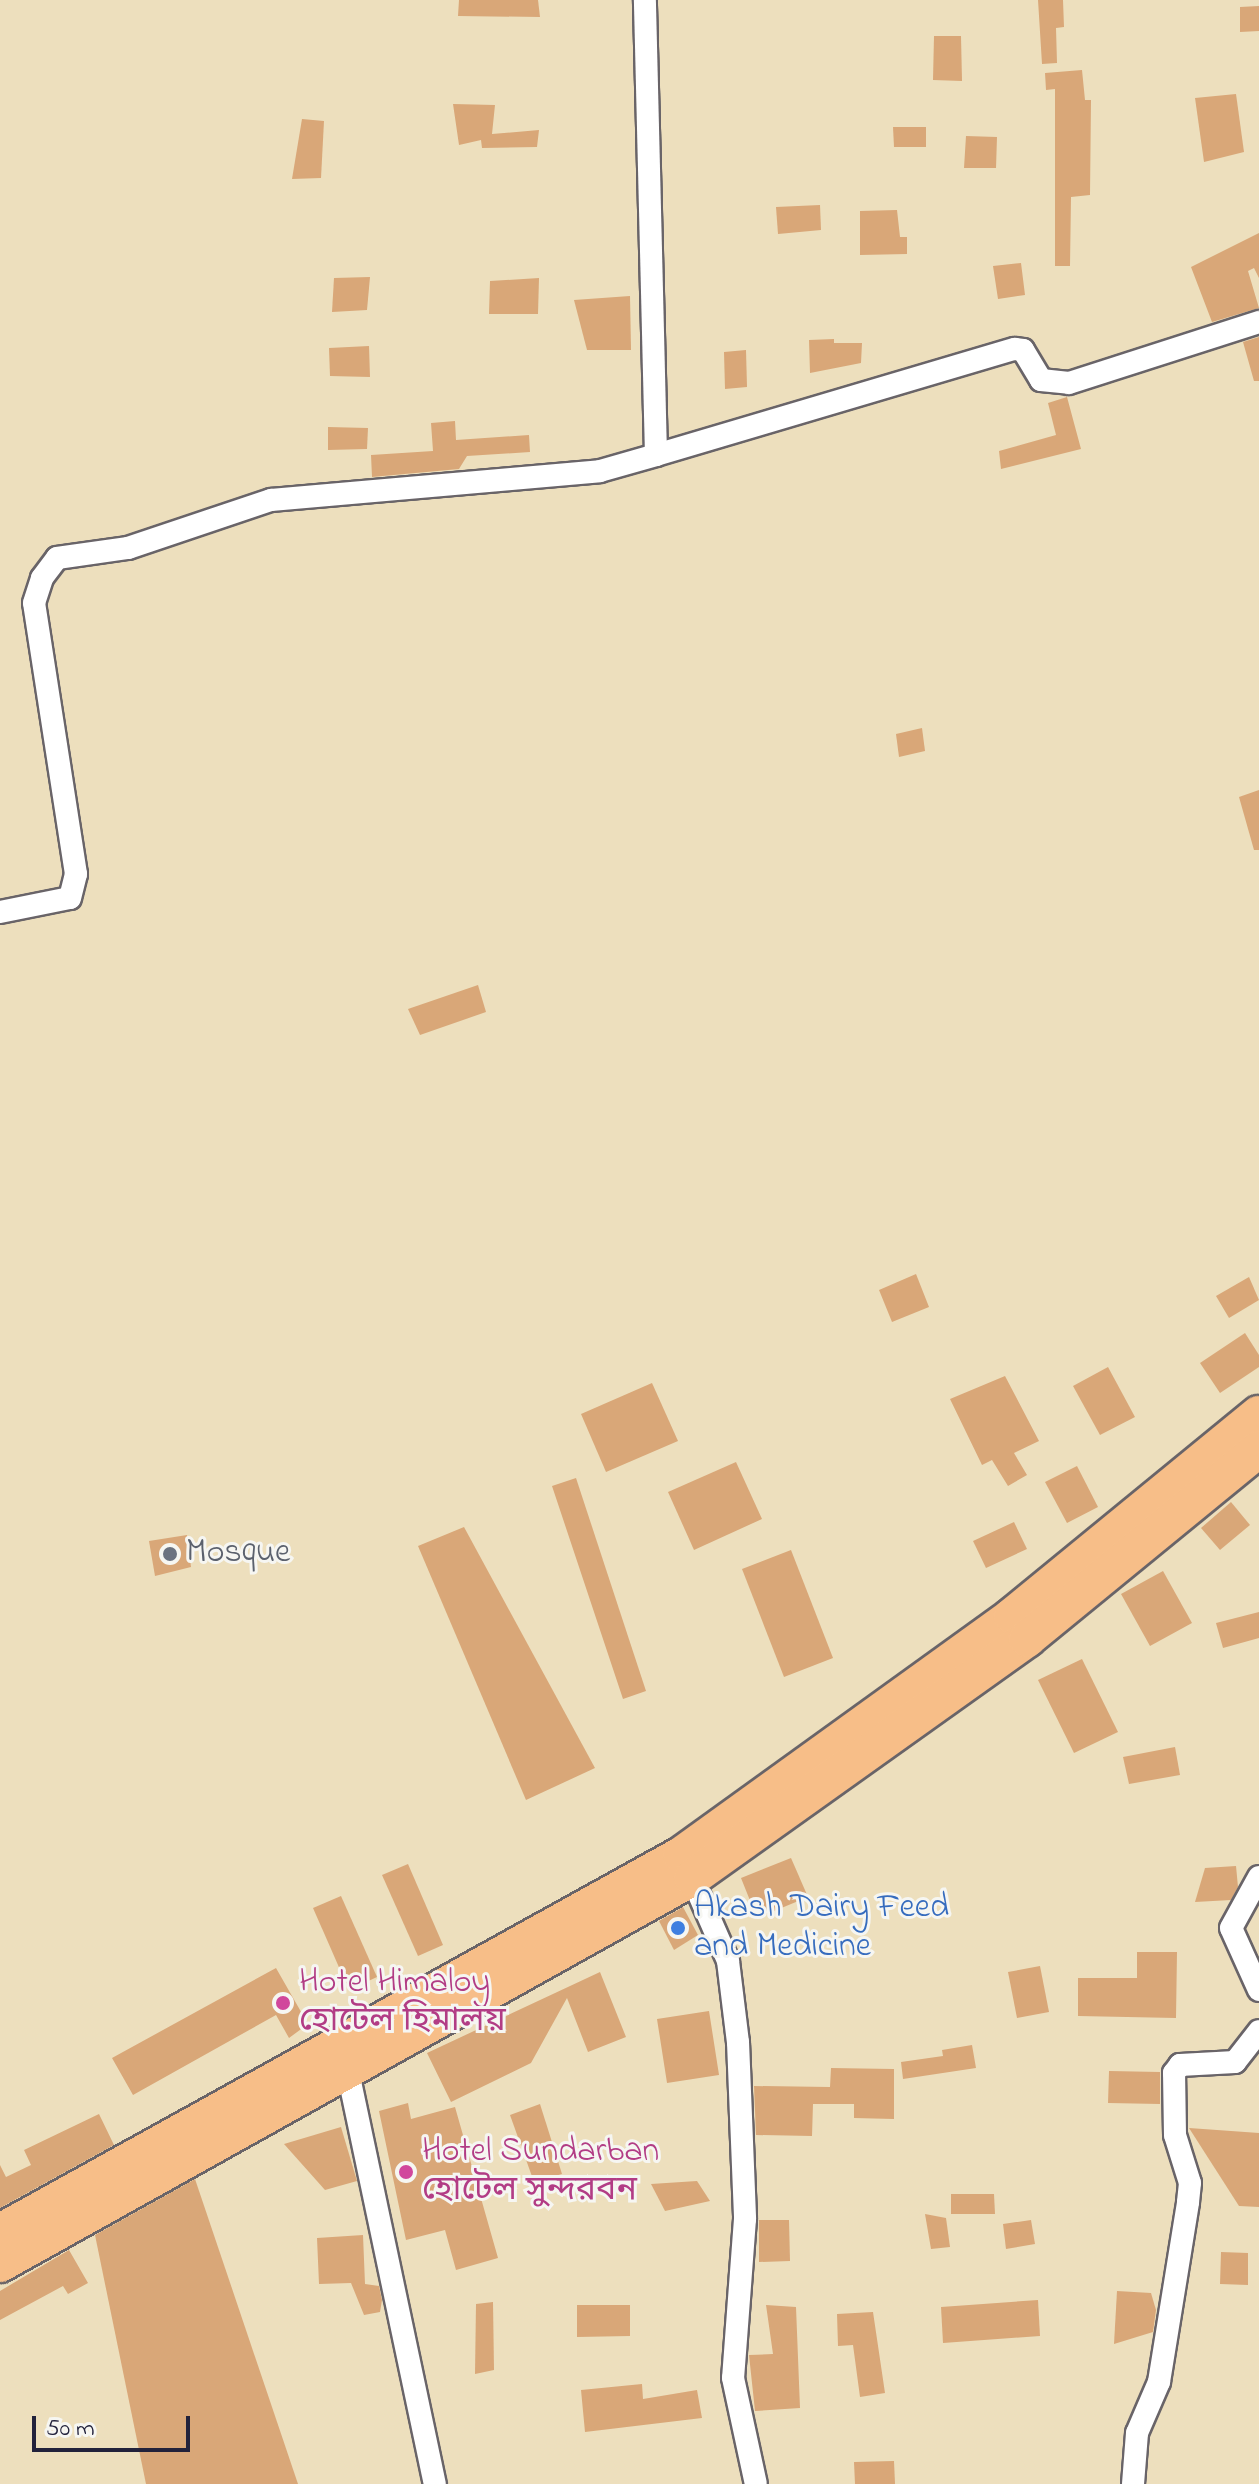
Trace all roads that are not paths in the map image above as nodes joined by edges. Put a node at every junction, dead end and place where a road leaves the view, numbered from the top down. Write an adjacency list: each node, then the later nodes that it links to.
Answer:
1 (645, 0): 3 (street)
2 (1259, 322): 3 (street)
3 (656, 455): 4 (street)
4 (0, 912)
5 (1259, 1414): 7 (highway)
6 (1259, 1449): 7 (highway)
7 (1019, 1628): 8 (highway)
8 (686, 1866): 10 (highway); 18 (street)
9 (1259, 1877): 11 (street)
10 (514, 1964): 13 (highway); 14 (highway)
11 (1259, 1990)
12 (1259, 2031): 19 (street)
13 (348, 2072): 14 (highway); 17 (street)
14 (116, 2185): 15 (highway); 16 (highway)
15 (0, 2232)
16 (0, 2264)
17 (435, 2484)
18 (756, 2484)
19 (1133, 2484)

